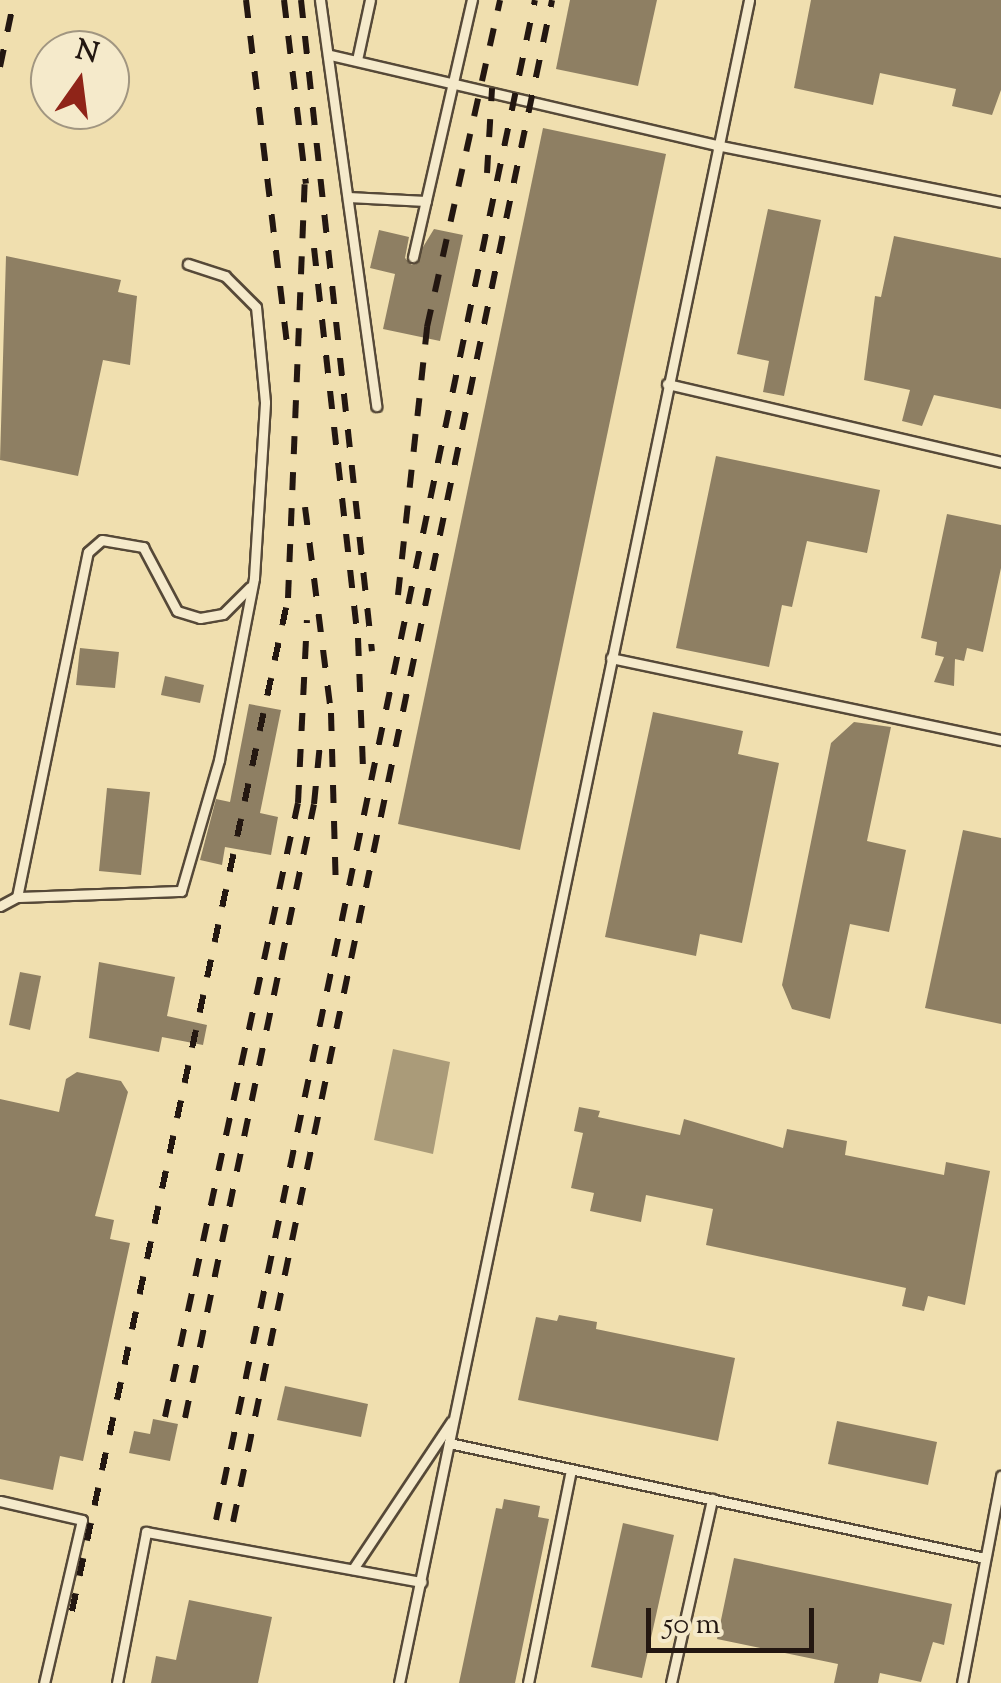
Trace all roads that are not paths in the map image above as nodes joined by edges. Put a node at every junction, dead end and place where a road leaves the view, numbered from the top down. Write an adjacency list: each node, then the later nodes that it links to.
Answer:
1 (320, 0): 5 (lane)
2 (370, 0): 6 (lane)
3 (472, 0): 7 (lane)
4 (749, 0): 8 (lane)
5 (330, 55): 6 (lane); 9 (lane)
6 (357, 60): 7 (lane)
7 (453, 81): 8 (lane); 10 (lane)
8 (716, 145): 11 (lane); 14 (lane)
9 (348, 197): 10 (lane); 15 (lane)
10 (426, 200): 12 (lane)
11 (1001, 202)
12 (413, 257)
13 (188, 264): 17 (lane)
14 (667, 384): 16 (lane); 18 (lane)
15 (376, 406)
16 (1001, 462)
17 (254, 578): 20 (lane); 20 (lane)
18 (610, 658): 19 (lane); 22 (lane)
19 (1001, 740)
20 (17, 897): 21 (lane)
21 (0, 906)
22 (454, 1416): 23 (lane); 30 (lane)
23 (449, 1443): 24 (lane); 31 (lane)
24 (571, 1469): 27 (lane); 35 (lane)
25 (1001, 1476): 26 (lane)
26 (1000, 1489): 29 (lane)
27 (712, 1499): 29 (lane); 36 (lane)
28 (0, 1501): 32 (lane)
29 (985, 1558): 37 (lane)
30 (353, 1570): 31 (lane); 33 (lane)
31 (422, 1582): 34 (lane)
32 (44, 1683)
33 (117, 1683)
34 (398, 1683)
35 (528, 1683)
36 (671, 1683)
37 (962, 1683)

